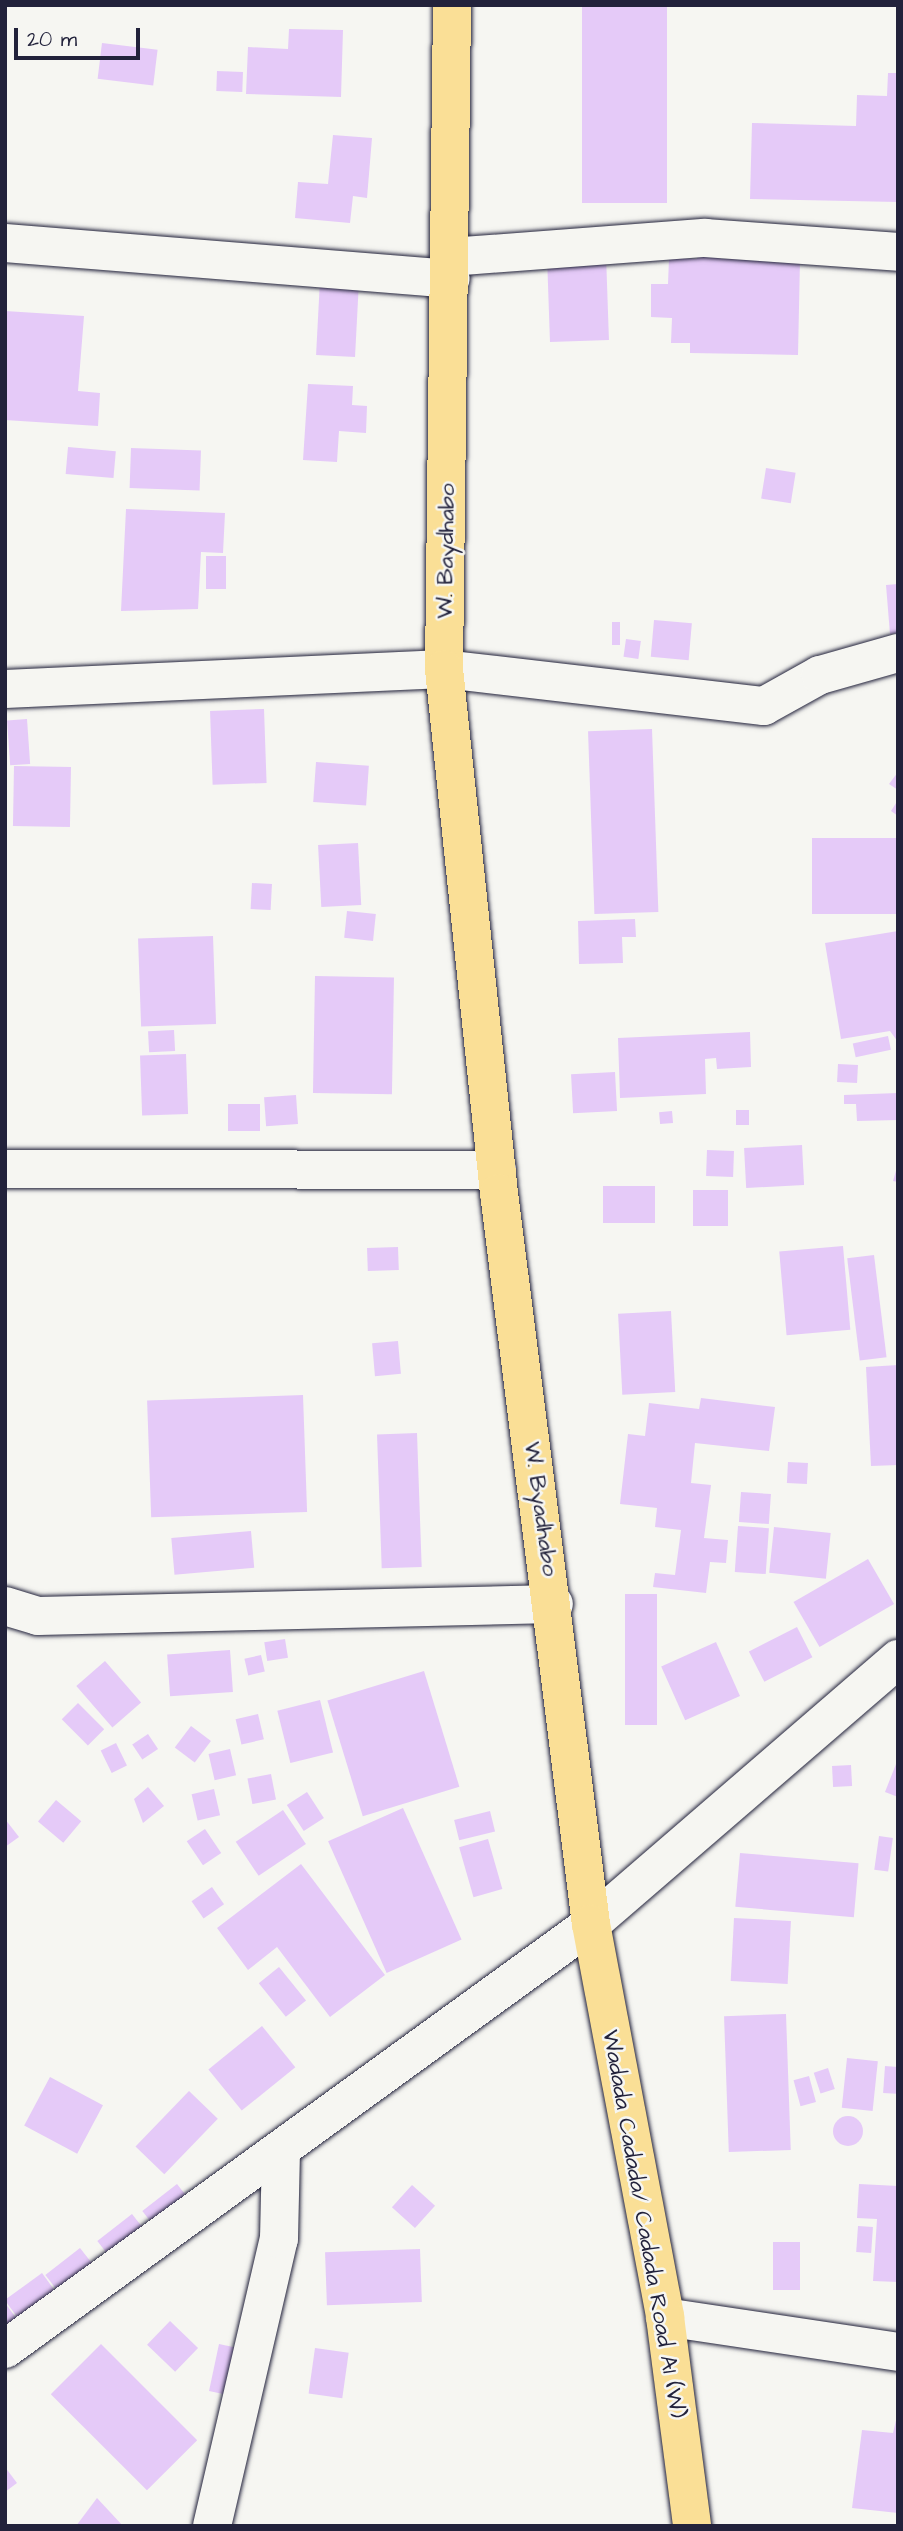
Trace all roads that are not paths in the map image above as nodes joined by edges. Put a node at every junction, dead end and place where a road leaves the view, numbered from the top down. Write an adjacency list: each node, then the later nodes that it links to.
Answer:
1 (452, 5): 4 (main road, W. Baydhabo)
2 (5, 243): 4 (street)
3 (898, 252): 4 (street)
4 (451, 268): 6 (main road, W. Baydhabo)
5 (898, 653): 6 (street)
6 (444, 669): 7 (street); 8 (main road, W. Baydhabo)
7 (5, 689)
8 (489, 1094): 10 (main road, W. Byadhabo)
9 (5, 1169): 10 (street)
10 (497, 1170): 11 (main road, W. Byadhabo)
11 (554, 1604): 12 (street); 14 (main road, W. Byadhabo)
12 (5, 1606)
13 (898, 1659): 14 (street)
14 (591, 1924): 15 (street); 16 (main road, Wadada Cadada/ Cadada Road A1 (W))
15 (281, 2150): 17 (street); 19 (street)
16 (665, 2317): 18 (street); 20 (main road, Wadada Cadada/ Cadada Road A1 (W))
17 (5, 2349)
18 (898, 2352)
19 (212, 2526)
20 (692, 2526)

